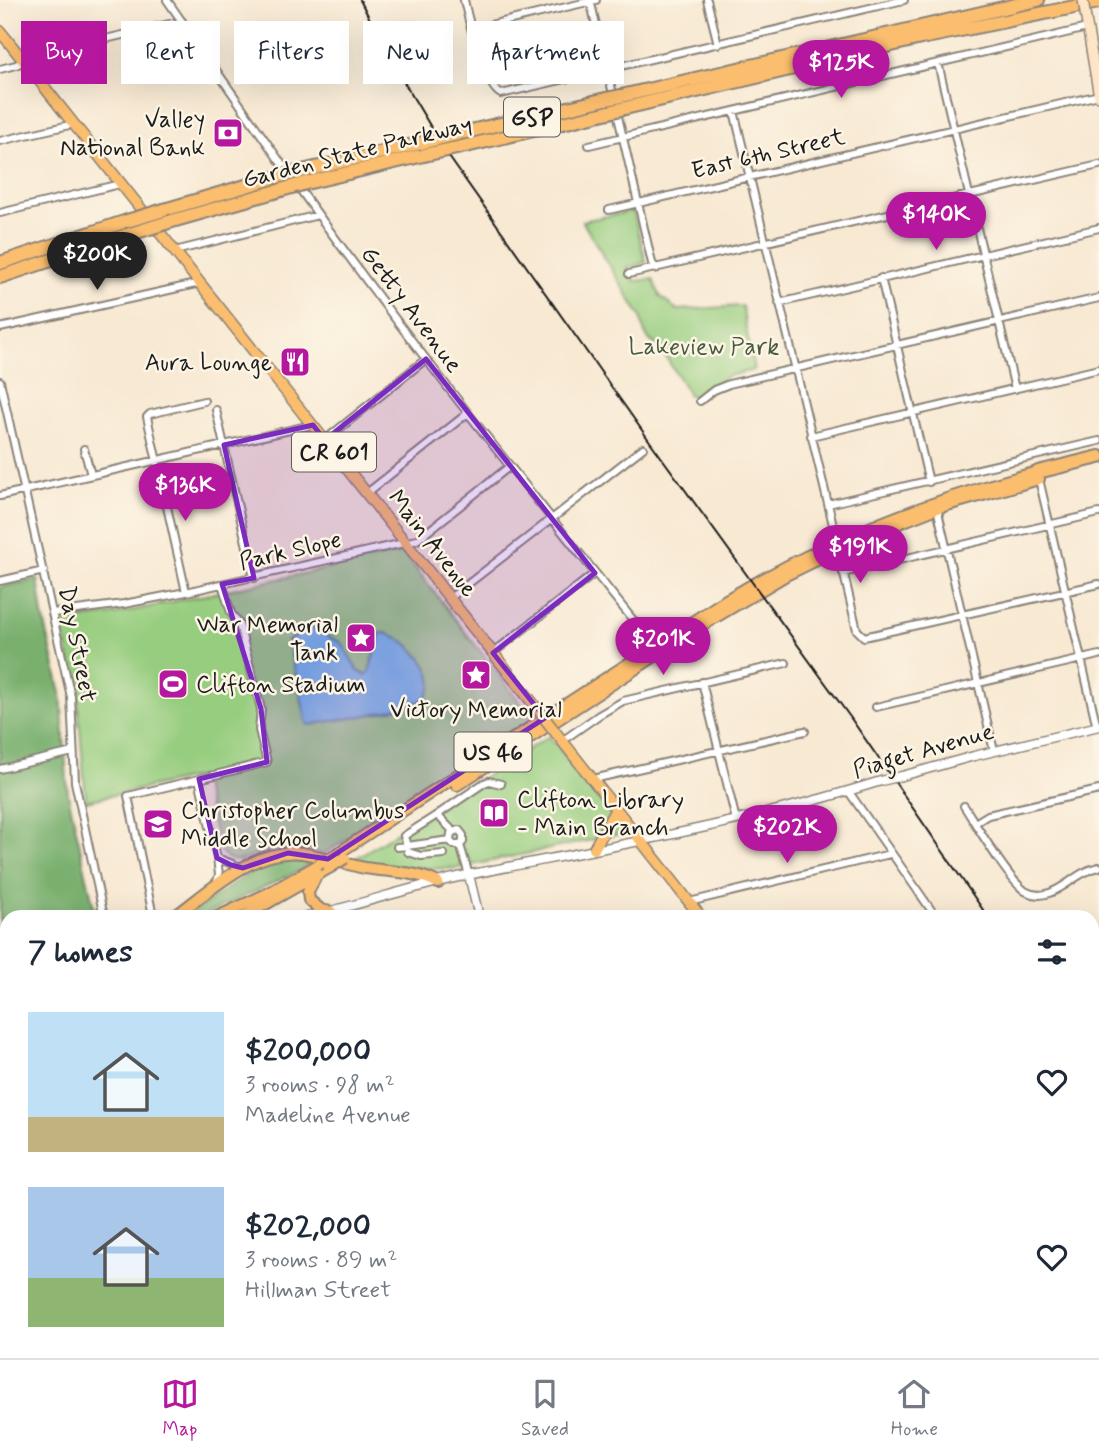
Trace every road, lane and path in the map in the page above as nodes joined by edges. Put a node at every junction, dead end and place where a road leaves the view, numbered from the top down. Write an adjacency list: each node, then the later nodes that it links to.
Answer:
1 (167, 0): 9 (street, Getty Avenue)
2 (464, 0): 10 (street)
3 (592, 0): 11 (street); 12 (street)
4 (707, 0): 15 (street)
5 (904, 0): 15 (street)
6 (1038, 0): 27 (highway, Garden State Parkway / GSP)
7 (1083, 0): 13 (main road, bridge)
8 (1099, 2): 27 (highway, Garden State Parkway / GSP)
9 (182, 21)
10 (471, 21)
11 (506, 21)
12 (597, 21)
13 (1086, 23): 18 (street); 26 (main road)
14 (0, 31): 16 (main road, Main Avenue / CR 601)
15 (718, 44): 19 (street)
16 (21, 57)
17 (21, 62): 20 (street)
18 (938, 63): 29 (street); 31 (street)
19 (624, 65)
20 (0, 69)
21 (220, 75): 43 (street, Getty Avenue)
22 (42, 84): 30 (main road, Main Avenue / CR 601)
23 (492, 84): 24 (street)
24 (538, 84)
25 (610, 84): 32 (street)
26 (1099, 96): 31 (street, East 6th Street)
27 (623, 102): 28 (highway, Garden State Parkway / GSP, bridge)
28 (608, 105): 36 (highway, Garden State Parkway / GSP, bridge); 36 (highway, Garden State Parkway / GSP, bridge)
29 (734, 111): 32 (street); 37 (street)
30 (74, 124): 33 (street); 38 (main road, Main Avenue / CR 601)
31 (953, 129): 37 (street, East 6th Street); 39 (street)
32 (622, 138): 34 (street); 40 (street)
33 (0, 141)
34 (589, 145)
35 (1099, 165): 39 (street)
36 (304, 177): 44 (highway, Garden State Parkway / GSP, bridge); 44 (highway, Garden State Parkway / GSP, bridge)
37 (749, 177): 40 (street, East 6th Street); 46 (street)
38 (120, 184): 42 (street); 47 (main road, Main Avenue / CR 601)
39 (969, 196): 46 (street); 48 (street)
40 (638, 203): 41 (street, East 6th Street); 50 (street)
41 (608, 210)
42 (0, 213)
43 (318, 215): 47 (street); 60 (street, Getty Avenue)
44 (127, 228): 49 (highway, Garden State Parkway / GSP); 52 (highway, Garden State Parkway / GSP)
45 (1099, 228): 48 (street)
46 (765, 244): 50 (street); 56 (street)
47 (174, 251): 54 (main road, Main Avenue / CR 601)
48 (983, 255): 53 (street); 57 (street)
49 (0, 263)
50 (656, 269): 51 (street)
51 (629, 274)
52 (0, 277)
53 (881, 278): 56 (street); 59 (street)
54 (200, 283): 58 (street); 70 (main road, Main Avenue / CR 601)
55 (1099, 298): 57 (street)
56 (779, 303): 61 (street)
57 (999, 321): 59 (street); 64 (street)
58 (0, 328)
59 (897, 345): 61 (street); 68 (street)
60 (426, 359): 69 (street, Getty Avenue); 72 (street)
61 (794, 369): 66 (street); 71 (street)
62 (1099, 369): 64 (street)
63 (0, 381): 84 (street, Day Street)
64 (1015, 389): 68 (street)
65 (204, 401): 78 (street)
66 (700, 401)
67 (216, 411): 74 (street)
68 (913, 412): 71 (street); 83 (street)
69 (468, 413): 79 (street, Getty Avenue); 85 (street)
70 (313, 425): 72 (main road, Main Avenue / CR 601); 74 (street)
71 (811, 436): 87 (street)
72 (325, 440): 85 (main road, Main Avenue / CR 601)
73 (1099, 441): 83 (street)
74 (224, 445): 78 (street); 99 (street)
75 (643, 448): 90 (street)
76 (84, 449): 81 (street)
77 (1099, 457): 82 (highway, US 46)
78 (158, 460): 81 (street); 103 (street)
79 (510, 466): 90 (street, Getty Avenue); 93 (street, Park Slope)
80 (1099, 466): 82 (highway, US 46)
81 (91, 475): 84 (street)
82 (1038, 475): 88 (highway, US 46); 91 (street); 94 (highway, US 46)
83 (929, 482): 87 (street)
84 (26, 490): 86 (street); 96 (street, Day Street)
85 (368, 493): 93 (main road, Main Avenue / CR 601)
86 (0, 496)
87 (828, 504): 92 (street)
88 (937, 508): 94 (highway, US 46); 95 (street)
89 (1099, 513): 91 (street)
90 (551, 520): 97 (street, Getty Avenue); 105 (street)
91 (1049, 524): 95 (street); 104 (street)
92 (834, 529): 94 (highway)
93 (407, 543): 99 (street, Park Slope); 105 (main road, Main Avenue / CR 601)
94 (834, 546): 98 (street); 145 (highway, US 46, bridge)
95 (947, 549): 98 (street); 107 (street)
96 (44, 571): 100 (street); 106 (street, Day Street)
97 (595, 573): 108 (street, Getty Avenue); 109 (street)
98 (843, 573): 107 (street)
99 (254, 578): 101 (street, Park Slope)
100 (0, 581)
101 (222, 584): 103 (street, Park Slope); 123 (street)
102 (1099, 584): 104 (street)
103 (186, 592): 106 (street, Park Slope)
104 (1065, 592): 107 (street); 111 (street)
105 (450, 598): 109 (main road, Main Avenue / CR 601)
106 (53, 613): 121 (street, Day Street)
107 (962, 616): 114 (street)
108 (641, 630)
109 (493, 653): 118 (main road, Main Avenue / CR 601, bridge)
110 (1099, 655): 111 (street)
111 (1081, 659): 114 (street); 116 (street)
112 (786, 663): 113 (street)
113 (702, 682): 118 (street); 119 (street)
114 (978, 683): 115 (street); 120 (street)
115 (876, 707)
116 (1098, 726): 120 (street, Piaget Avenue)
117 (805, 731): 119 (street)
118 (559, 737): 124 (main road, Main Avenue / CR 601)
119 (719, 750): 124 (street); 131 (street)
120 (994, 751): 127 (street, Piaget Avenue, bridge)
121 (73, 752): 122 (street); 150 (street, Day Street)
122 (0, 769)
123 (199, 779): 142 (street); 151 (street)
124 (593, 779): 129 (main road, Main Avenue / CR 601)
125 (501, 784): 130 (street)
126 (1099, 790): 132 (street)
127 (849, 792): 131 (street, Piaget Avenue); 141 (street)
128 (964, 806): 132 (street)
129 (616, 809): 135 (main road, Main Avenue / CR 601); 139 (main road)
130 (437, 815): 133 (street); 137 (street)
131 (736, 820): 135 (street, Piaget Avenue)
132 (975, 823): 143 (street)
133 (453, 831): 134 (street); 136 (street)
134 (450, 840): 136 (street); 137 (street)
135 (640, 840): 139 (street, Piaget Avenue); 149 (main road, Main Avenue / CR 601)
136 (460, 845): 146 (street)
137 (407, 846): 138 (street); 140 (street)
138 (397, 847)
139 (594, 849): 146 (street, Piaget Avenue)
140 (444, 854)
141 (890, 854): 149 (street); 159 (street)
142 (217, 858): 144 (street); 148 (street)
143 (1099, 867)
144 (243, 868): 147 (highway); 148 (highway)
145 (321, 869): 153 (highway, US 46); 154 (highway, US 46); 155 (highway)
146 (469, 875): 147 (street, Piaget Avenue); 157 (street)
147 (434, 880): 156 (street, Piaget Avenue)
148 (215, 887): 152 (highway)
149 (689, 902): 158 (main road, Main Avenue / CR 601)
150 (102, 910)
151 (152, 910)
152 (184, 910)
153 (233, 910)
154 (254, 910)
155 (321, 910)
156 (337, 910)
157 (477, 910)
158 (695, 910)
159 (931, 910)

